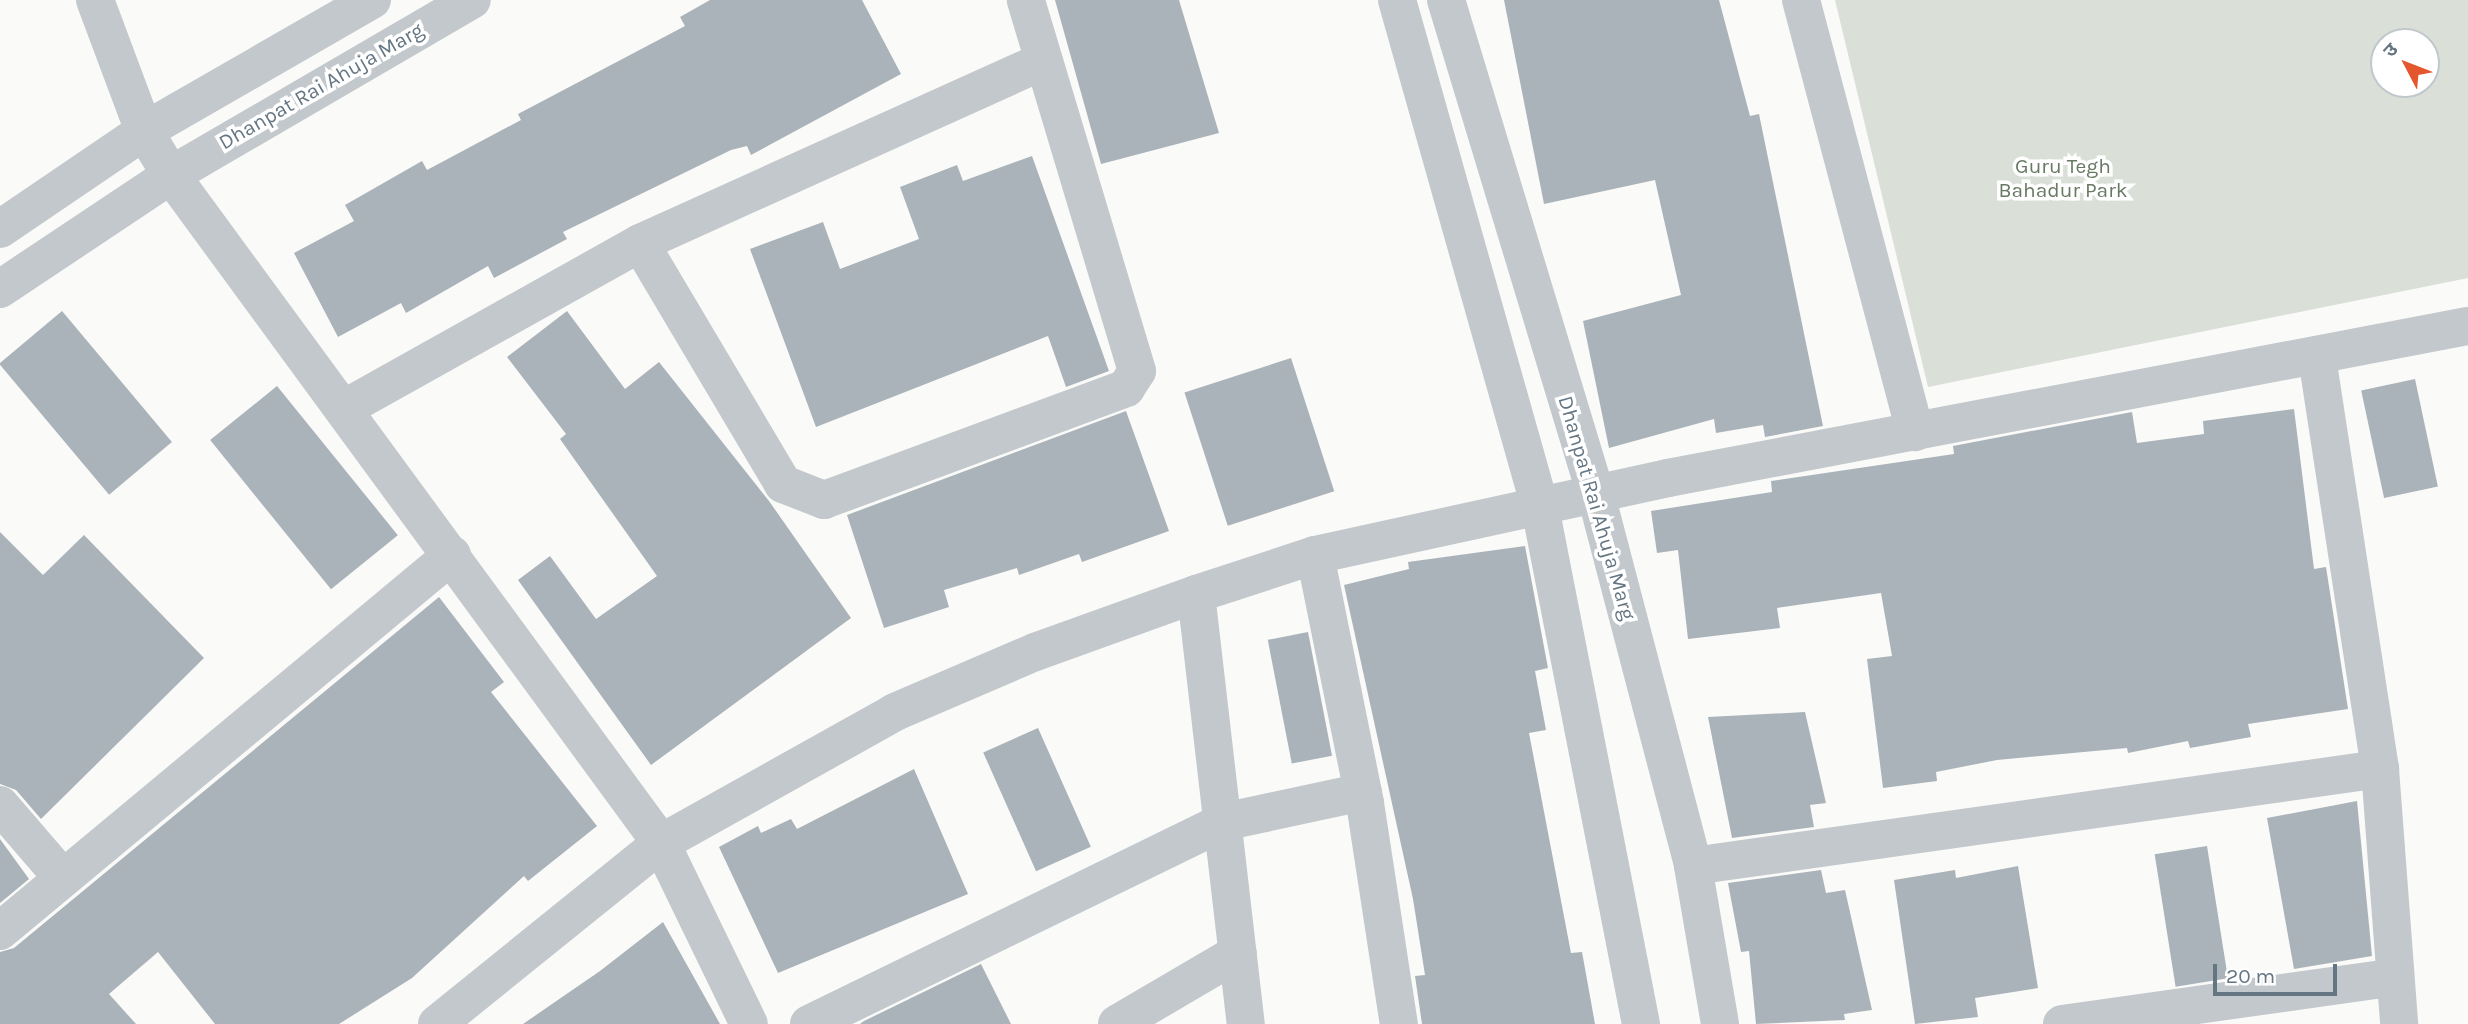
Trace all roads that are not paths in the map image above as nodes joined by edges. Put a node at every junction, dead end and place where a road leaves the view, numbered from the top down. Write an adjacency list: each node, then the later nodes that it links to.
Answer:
1 (95, 0): 9 (street)
2 (372, 0): 9 (street)
3 (472, 0): 10 (street, Dhanpat Rai Ahuja Marg)
4 (1026, 0): 8 (street)
5 (1397, 0): 19 (street)
6 (1446, 0): 18 (street, Dhanpat Rai Ahuja Marg)
7 (1801, 0): 17 (street)
8 (1044, 61): 12 (street); 12 (street)
9 (144, 131): 10 (street); 11 (street)
10 (171, 175): 13 (street, Dhanpat Rai Ahuja Marg); 16 (street)
11 (0, 229)
12 (640, 243): 16 (street)
13 (0, 289)
14 (2468, 326): 15 (street)
15 (2317, 357): 17 (street); 23 (street)
16 (345, 408): 20 (street)
17 (1915, 432): 18 (street)
18 (1596, 495): 19 (street); 28 (street, Dhanpat Rai Ahuja Marg)
19 (1540, 507): 21 (street); 39 (street)
20 (452, 555): 27 (street); 29 (street)
21 (1315, 555): 22 (street); 24 (street)
22 (1196, 594): 26 (street); 27 (street)
23 (2380, 769): 28 (street); 32 (street)
24 (1363, 792): 26 (street); 38 (street)
25 (0, 805): 29 (street)
26 (1223, 822): 31 (street); 35 (street)
27 (661, 843): 33 (street); 34 (street)
28 (1693, 866): 40 (street, Dhanpat Rai Ahuja Marg)
29 (61, 876): 30 (street)
30 (0, 931)
31 (1238, 953): 36 (street); 37 (street)
32 (2395, 977): 41 (street); 42 (street)
33 (437, 1024)
34 (750, 1024)
35 (809, 1024)
36 (1117, 1024)
37 (1246, 1024)
38 (1399, 1024)
39 (1640, 1024)
40 (1720, 1024)
41 (2062, 1024)
42 (2399, 1024)

